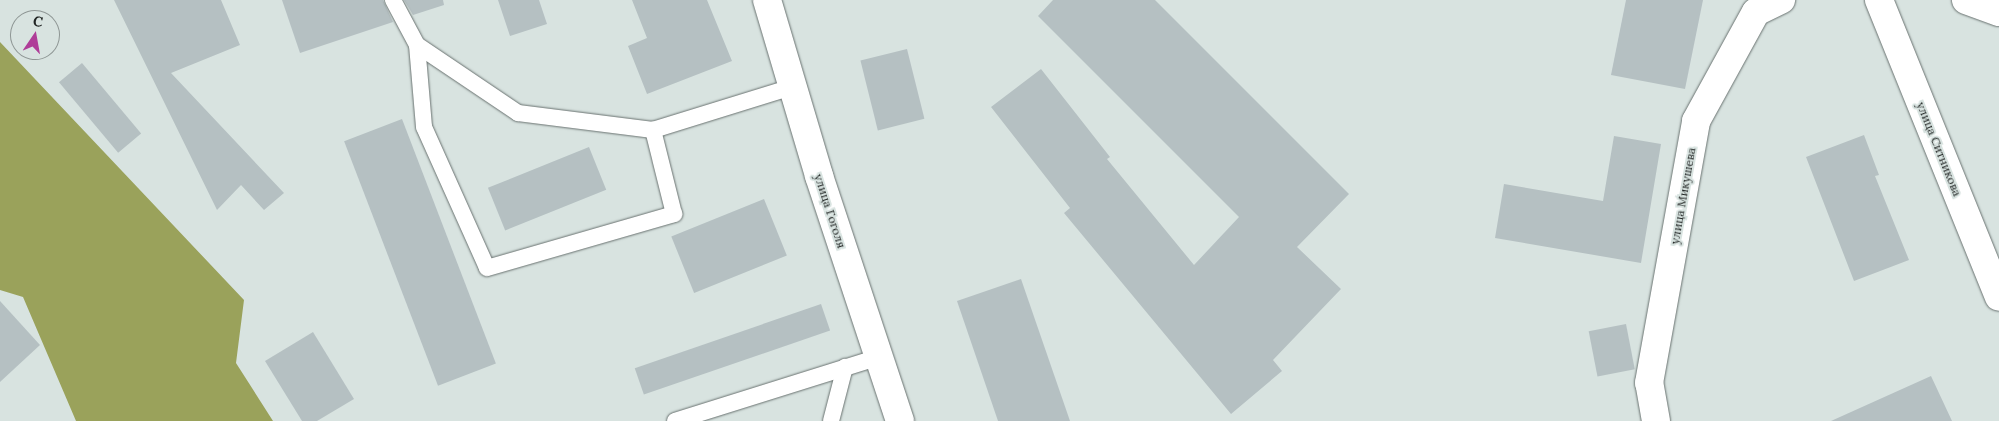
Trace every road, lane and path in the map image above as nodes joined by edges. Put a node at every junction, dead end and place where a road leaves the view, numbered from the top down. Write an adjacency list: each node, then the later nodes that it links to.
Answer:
1 (393, 0): 7 (lane)
2 (767, 0): 8 (street, улица Гоголя)
3 (1781, 0): 16 (street, улица Микушева)
4 (1879, 0): 10 (street, улица Ситникова)
5 (1966, 0): 6 (street)
6 (1999, 12)
7 (417, 45): 9 (lane); 9 (lane)
8 (792, 87): 9 (lane); 11 (street, улица Гоголя)
9 (653, 130)
10 (1999, 297)
11 (878, 357): 12 (lane); 15 (street, улица Гоголя)
12 (845, 368): 13 (lane); 14 (lane)
13 (675, 421)
14 (830, 421)
15 (900, 421)
16 (1656, 421)

